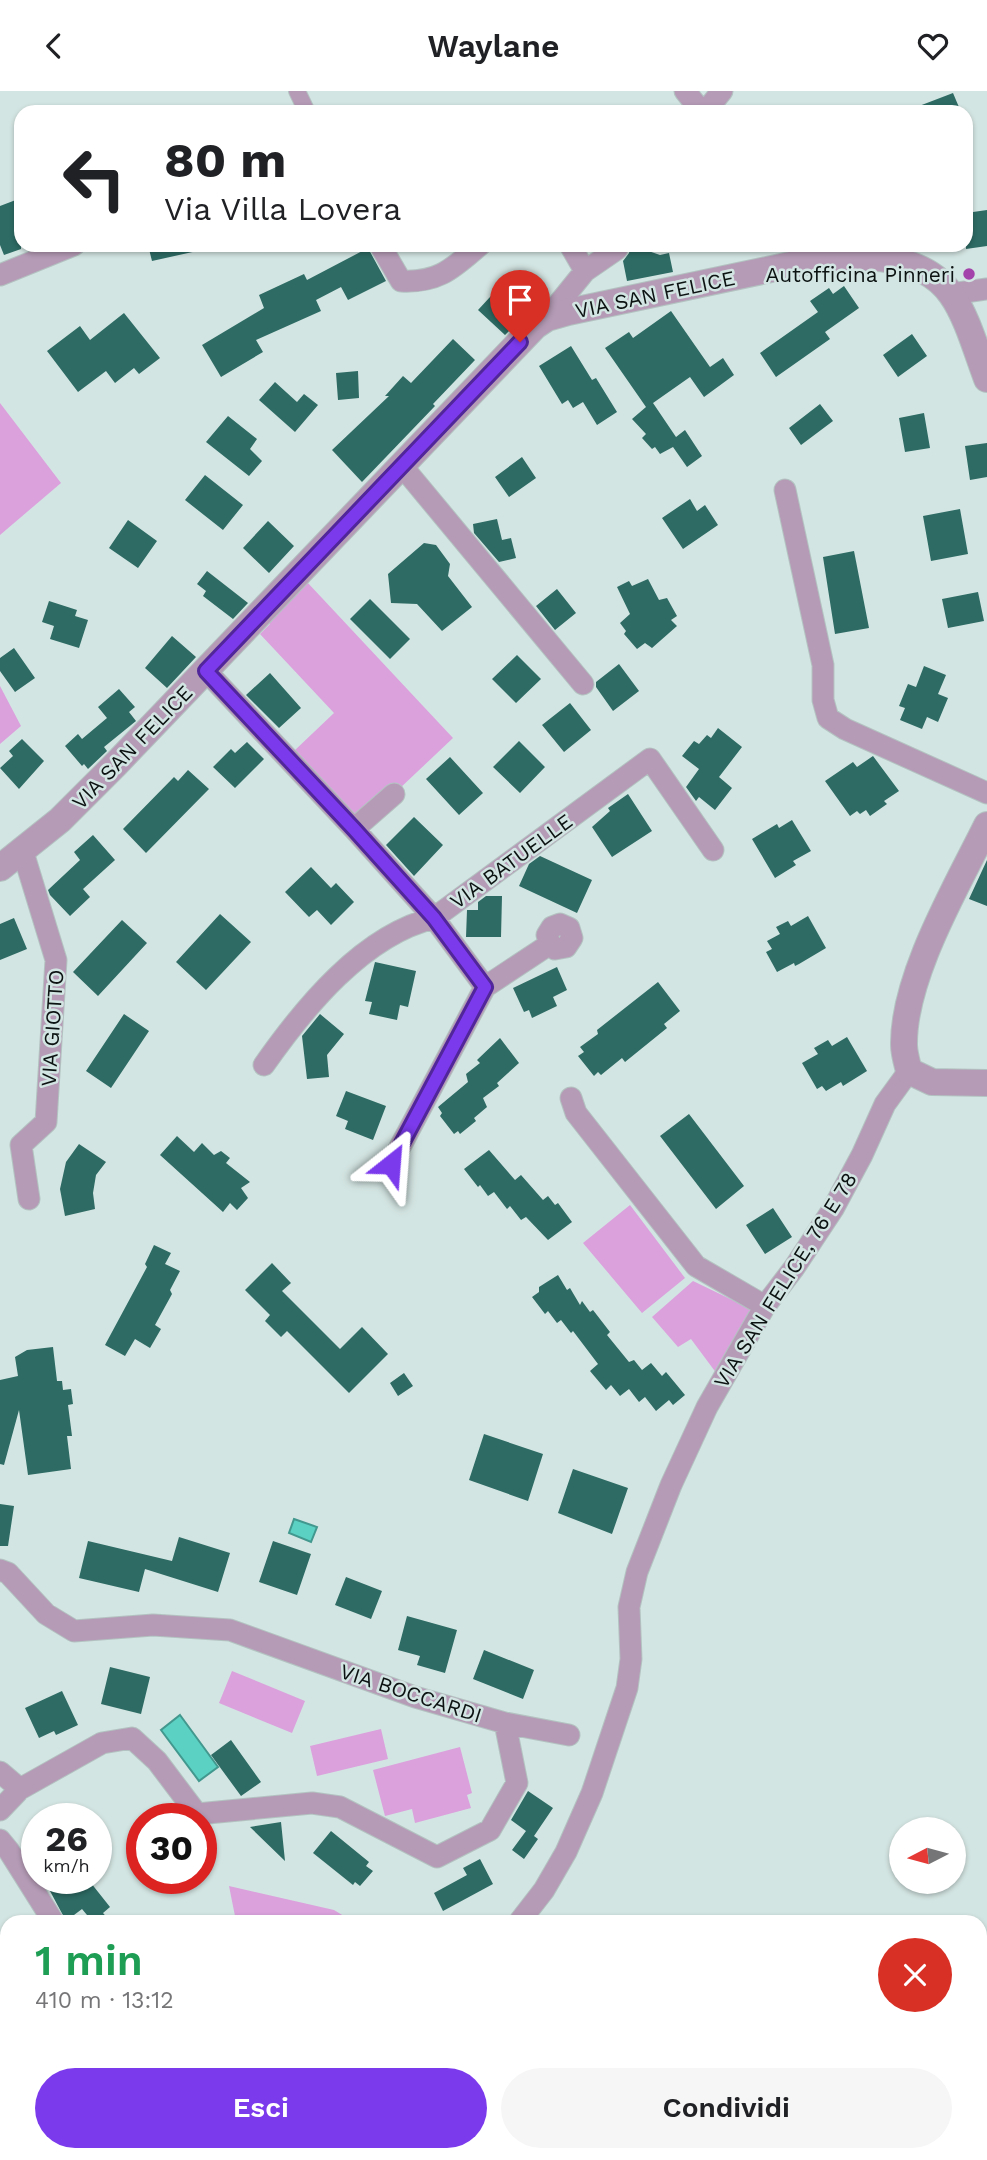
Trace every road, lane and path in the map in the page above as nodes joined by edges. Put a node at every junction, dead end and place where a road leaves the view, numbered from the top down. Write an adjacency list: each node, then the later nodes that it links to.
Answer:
1 (685, 91): 3 (street)
2 (722, 91): 4 (street)
3 (697, 105)
4 (709, 105)
5 (57, 252): 11 (street)
6 (384, 252): 7 (street)
7 (472, 252)
8 (574, 252): 10 (street)
9 (613, 252): 10 (street)
10 (585, 271): 14 (street)
11 (0, 275)
12 (987, 289): 13 (street)
13 (951, 294): 14 (street, VIA SAN FELICE); 15 (street, VIA SAN FELICE)
14 (547, 318): 16 (street, VIA SAN FELICE)
15 (987, 379)
16 (402, 465): 18 (street, VIA SAN FELICE); 19 (street)
17 (785, 490): 20 (street)
18 (206, 671): 23 (street); 25 (street, VIA SAN FELICE)
19 (583, 684)
20 (987, 793)
21 (394, 794): 23 (street)
22 (987, 825): 31 (street)
23 (354, 829): 27 (street)
24 (713, 850): 27 (street, VIA BATUELLE)
25 (23, 852): 26 (street, VIA SAN FELICE); 35 (street, VIA GIOTTO)
26 (0, 869)
27 (434, 918): 29 (street); 30 (street, VIA BATUELLE)
28 (550, 944): 29 (street)
29 (485, 987): 34 (street)
30 (264, 1065)
31 (909, 1071): 32 (street); 36 (street, VIA SAN FELICE, 76 E 78)
32 (987, 1083)
33 (571, 1098): 36 (street)
34 (391, 1164)
35 (29, 1199)
36 (765, 1306): 39 (street, VIA SAN FELICE, 76 E 78)
37 (0, 1570): 38 (street, VIA BOCCARDI)
38 (505, 1723): 39 (street); 41 (street, VIA BOCCARDI)
39 (589, 1739): 45 (street, VIA SAN FELICE, 76 E 78)
40 (0, 1772): 41 (street)
41 (20, 1789): 42 (street, VIA BOCCARDI)
42 (0, 1810)
43 (0, 1840): 44 (street)
44 (48, 1915)
45 (524, 1915)

